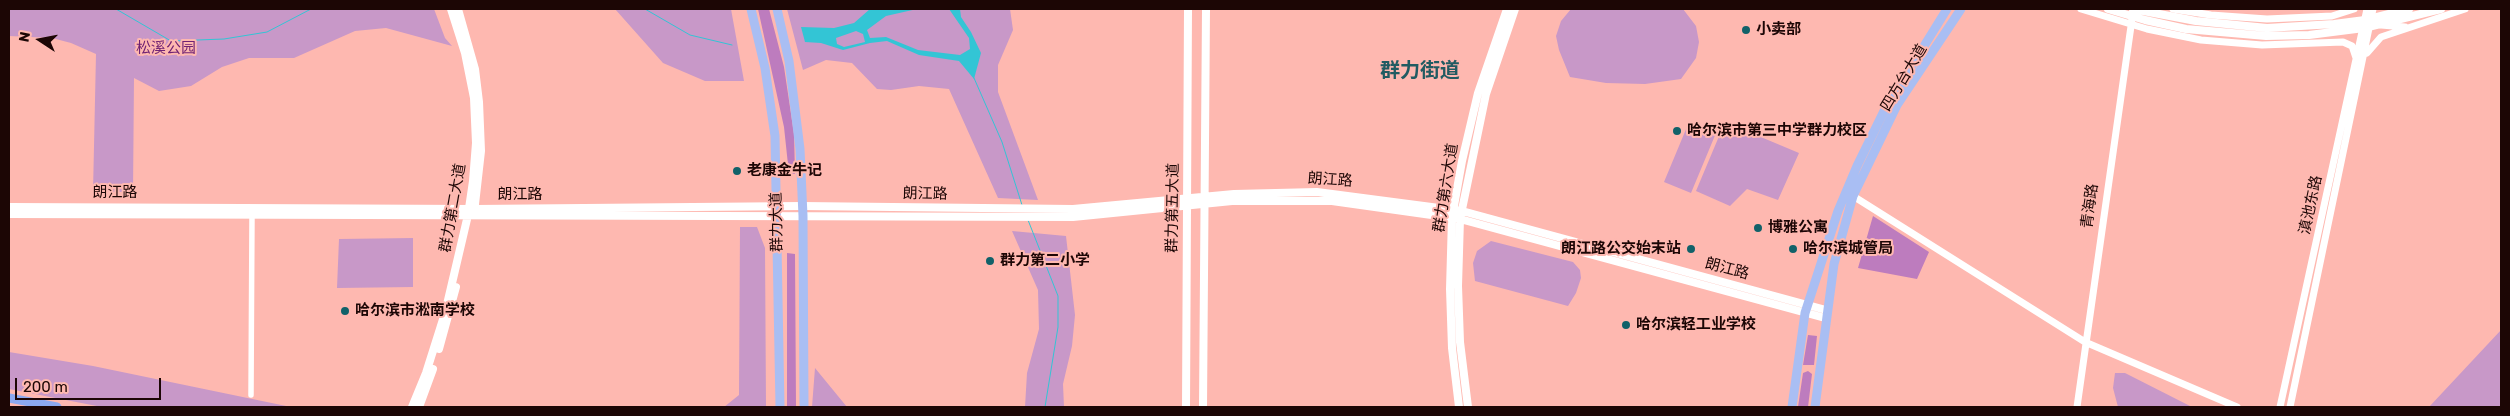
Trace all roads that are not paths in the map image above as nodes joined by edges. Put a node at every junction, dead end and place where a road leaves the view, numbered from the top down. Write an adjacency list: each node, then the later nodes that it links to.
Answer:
1 (451, 9): 34 (main road, 群力第二大道)
2 (458, 9): 34 (main road, 群力第二大道)
3 (1188, 9): 30 (main road, 群力第五大道)
4 (1206, 9): 29 (main road, 群力第五大道)
5 (1507, 9): 37 (main road, 群力第六大道)
6 (1514, 9): 37 (main road, 群力第六大道)
7 (1947, 9): 41 (main road, 四方台大道)
8 (1960, 9): 28 (main road, 四方台大道)
9 (2108, 9): 21 (main road)
10 (2173, 9): 11 (street)
11 (2354, 9)
12 (2367, 9): 22 (street, 滇池东路)
13 (2373, 9): 22 (street, 滇池东路)
14 (2409, 9): 18 (main road)
15 (2441, 9): 23 (main road)
16 (2465, 9): 24 (street)
17 (2084, 10): 21 (street)
18 (2396, 10): 22 (main road)
19 (778, 12): 32 (main road, 群力大道)
20 (752, 13): 33 (main road, 群力大道)
21 (2132, 14): 22 (main road); 25 (main road); 26 (street); 43 (street, 青海路)
22 (2368, 23): 23 (main road); 25 (main road); 27 (street, 滇池东路)
23 (2380, 24): 24 (street)
24 (2408, 28): 27 (street)
25 (2331, 33): 26 (street)
26 (2314, 44): 27 (street)
27 (2360, 61): 59 (street, 滇池东路); 60 (street, 滇池东路)
28 (1853, 196): 42 (main road, 四方台大道); 43 (street)
29 (1204, 200): 30 (main road, 朗江路); 37 (main road, 朗江路); 52 (main road, 群力第五大道)
30 (1187, 202): 35 (main road, 朗江路); 51 (main road, 群力第五大道)
31 (9, 206): 34 (main road, 朗江路)
32 (802, 206): 33 (main road, 朗江路); 35 (main road, 朗江路); 39 (main road, 群力大道)
33 (777, 207): 34 (main road, 朗江路); 40 (main road, 群力大道)
34 (471, 212): 38 (main road, 朗江路); 40 (main road, 朗江路); 47 (main road, 群力第二大道); 48 (main road, 群力第二大道)
35 (1017, 213): 39 (main road, 朗江路)
36 (9, 214): 38 (main road, 朗江路)
37 (1457, 214): 41 (main road, 朗江路); 53 (main road, 群力第六大道); 54 (main road, 群力第六大道)
38 (252, 215): 44 (street)
39 (803, 216): 40 (main road, 朗江路); 50 (main road, 群力大道)
40 (777, 217): 49 (main road, 群力大道)
41 (1806, 309): 42 (main road, 朗江路); 55 (main road, 四方台大道)
42 (1826, 314): 56 (main road, 四方台大道)
43 (2085, 342): 57 (street, 青海路); 58 (street)
44 (251, 396)
45 (9, 398): 46 (highway)
46 (57, 407)
47 (412, 407)
48 (419, 407)
49 (780, 407)
50 (804, 407)
51 (1186, 407)
52 (1203, 407)
53 (1459, 407)
54 (1468, 407)
55 (1792, 407)
56 (1815, 407)
57 (2077, 407)
58 (2237, 407)
59 (2280, 407)
60 (2290, 407)

